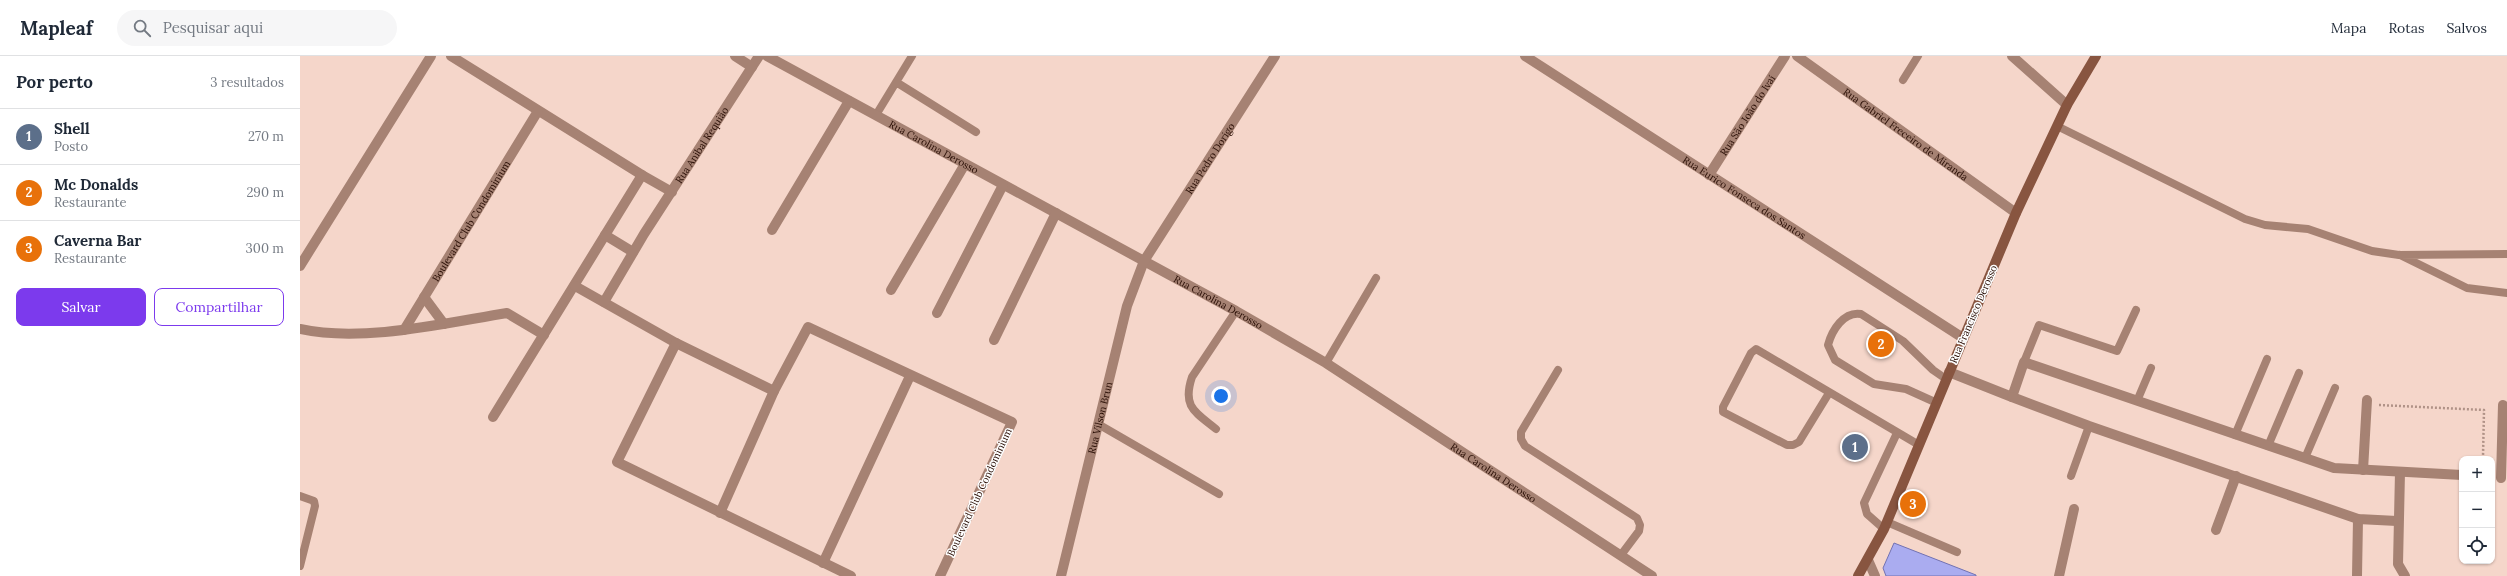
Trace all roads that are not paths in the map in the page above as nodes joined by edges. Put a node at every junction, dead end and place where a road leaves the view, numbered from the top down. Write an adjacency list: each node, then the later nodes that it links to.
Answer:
1 (431, 56): 36 (street)
2 (451, 56): 19 (street)
3 (735, 56): 14 (street)
4 (759, 56): 14 (street, Rua Anibal Requião)
5 (767, 56): 17 (street, Rua Carolina Derosso)
6 (912, 56): 16 (lane)
7 (1275, 56): 35 (street, Rua Pedro Dorigo)
8 (1525, 56): 24 (street, Rua Eurico Fonseca dos Santos)
9 (1784, 56): 24 (street, Rua São João do Ivaí)
10 (1797, 56): 28 (street, Rua Gabriel Freceiro de Miranda)
11 (1918, 56): 15 (lane)
12 (2012, 56): 18 (street)
13 (2096, 56): 18 (main road, Rua Francisco Derosso)
14 (752, 67): 27 (street, Rua Anibal Requião)
15 (1903, 80)
16 (896, 82): 20 (lane); 22 (lane)
17 (849, 101): 20 (street, Rua Carolina Derosso); 30 (street)
18 (2067, 105): 21 (main road, Rua Francisco Derosso)
19 (538, 111): 25 (street); 41 (street, Boulevard Club Condominium)
20 (876, 116): 23 (street, Rua Carolina Derosso)
21 (2057, 126): 28 (main road, Rua Francisco Derosso); 34 (lane)
22 (976, 132)
23 (965, 164): 26 (street, Rua Carolina Derosso); 39 (street)
24 (1708, 174): 50 (street, Rua Eurico Fonseca dos Santos)
25 (642, 175): 27 (street); 31 (street)
26 (1003, 185): 29 (street, Rua Carolina Derosso); 45 (street)
27 (672, 192): 32 (street, Rua Anibal Requião)
28 (2016, 212): 50 (main road, Rua Francisco Derosso)
29 (1056, 213): 35 (street, Rua Carolina Derosso); 51 (street)
30 (772, 230)
31 (605, 235): 32 (street); 38 (street)
32 (634, 252): 42 (street)
33 (2507, 254): 34 (lane)
34 (2399, 255): 40 (lane)
35 (1144, 261): 44 (street, Rua Carolina Derosso); 70 (street, Rua Vilson Brun)
36 (300, 266)
37 (1376, 278): 55 (lane)
38 (575, 286): 42 (street); 49 (street)
39 (891, 290)
40 (2507, 293)
41 (424, 297): 46 (street); 48 (street, Boulevard Club Condominium)
42 (604, 302): 52 (street)
43 (2136, 310): 54 (lane)
44 (1236, 311): 55 (street, Rua Carolina Derosso); 72 (lane)
45 (937, 313)
46 (444, 324): 48 (street); 49 (street)
47 (300, 330): 48 (street)
48 (404, 330)
49 (544, 335): 69 (street)
50 (1963, 338): 60 (main road, Rua Francisco Derosso)
51 (994, 340)
52 (676, 343): 62 (street); 87 (street)
53 (2267, 359): 74 (lane)
54 (2024, 362): 64 (street); 66 (street)
55 (1326, 363): 93 (street, Rua Carolina Derosso)
56 (2150, 368): 66 (lane)
57 (1558, 370): 93 (lane)
58 (2299, 373): 76 (lane)
59 (910, 376): 62 (street, Boulevard Club Condominium); 95 (street); 98 (street, Boulevard Club Condominium)
60 (1948, 376): 64 (street); 67 (main road, Rua Francisco Derosso); 67 (lane)
61 (2335, 388): 77 (lane)
62 (774, 391): 87 (street, Boulevard Club Condominium)
63 (1829, 393): 63 (lane); 73 (lane)
64 (2012, 397): 71 (street)
65 (2367, 400): 78 (street)
66 (2138, 401): 74 (street)
67 (1937, 402): 75 (main road, Rua Francisco Derosso)
68 (2503, 405): 83 (street)
69 (493, 417)
70 (1098, 424): 84 (lane); 99 (street, Rua Vilson Brun)
71 (2089, 426): 80 (lane); 81 (street)
72 (1216, 429)
73 (1896, 433): 75 (lane); 90 (lane)
74 (2235, 435): 76 (street)
75 (1919, 445): 90 (main road, Rua Francisco Derosso)
76 (2268, 446): 77 (street)
77 (2305, 458): 78 (street)
78 (2363, 470): 79 (street)
79 (2400, 472): 82 (street); 89 (street)
80 (2071, 476)
81 (2236, 476): 88 (street); 91 (street)
82 (2459, 476)
83 (2500, 478)
84 (1219, 494)
85 (300, 496): 96 (lane)
86 (2074, 510): 103 (street)
87 (720, 513): 95 (street)
88 (2358, 519): 89 (street); 104 (street)
89 (2397, 521): 105 (street)
90 (1885, 526): 92 (lane); 94 (main road, Rua Francisco Derosso)
91 (2216, 530)
92 (1957, 552)
93 (1621, 555): 100 (street, Rua Carolina Derosso)
94 (1868, 560): 101 (main road, Rua Francisco Derosso); 102 (street)
95 (823, 563): 97 (street)
96 (300, 566)
97 (851, 576)
98 (940, 576)
99 (1061, 576)
100 (1652, 576)
101 (1858, 576)
102 (1875, 576)
103 (2059, 576)
104 (2357, 576)
105 (2405, 576)

